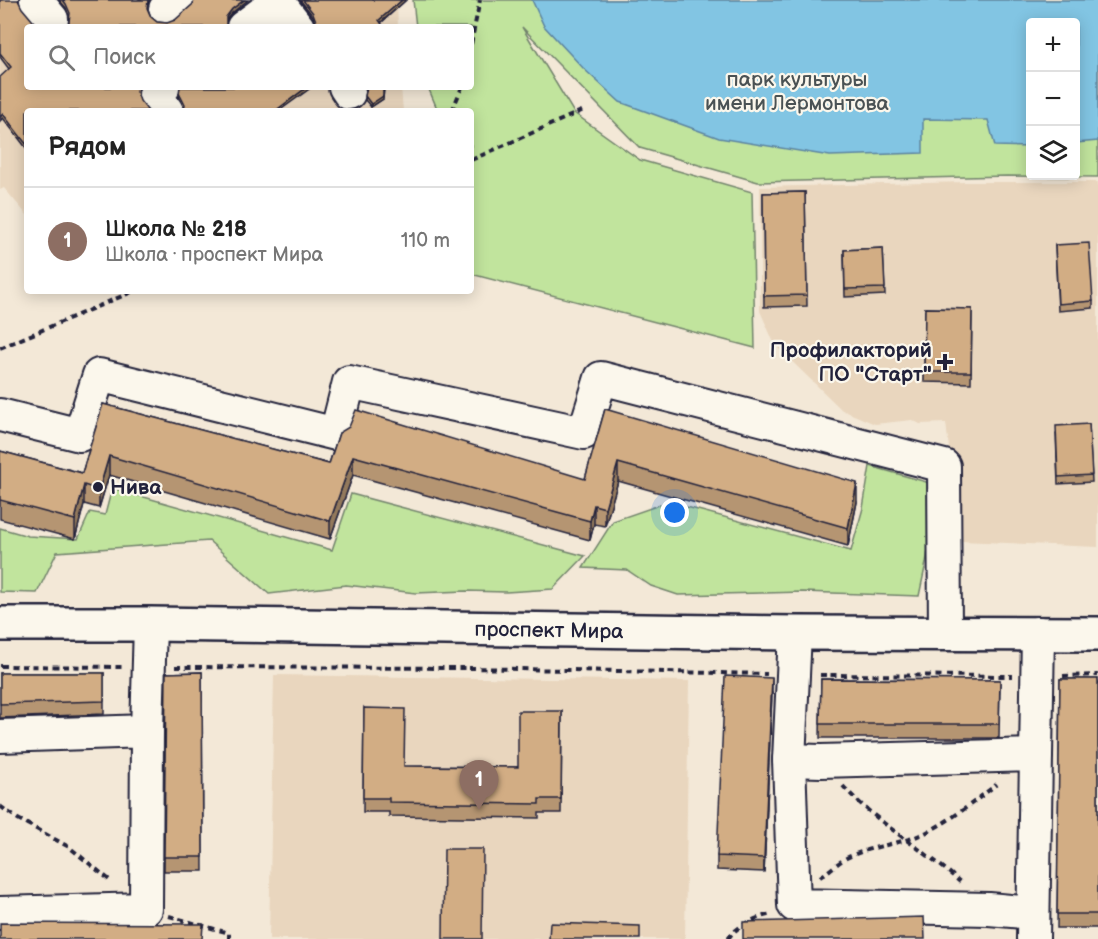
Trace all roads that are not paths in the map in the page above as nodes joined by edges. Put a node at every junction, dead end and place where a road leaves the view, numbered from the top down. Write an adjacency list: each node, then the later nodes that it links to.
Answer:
1 (278, 0): 2 (lane); 3 (lane)
2 (247, 24)
3 (296, 24)
4 (0, 415): 8 (lane)
5 (0, 624): 6 (main road, проспект Мира)
6 (150, 624): 7 (main road, проспект Мира); 11 (lane)
7 (795, 633): 8 (main road, проспект Мира); 14 (lane)
8 (945, 633): 9 (main road, проспект Мира)
9 (1038, 633): 10 (main road, проспект Мира); 13 (lane)
10 (1098, 634)
11 (147, 731): 12 (lane); 15 (lane)
12 (0, 736)
13 (1036, 755): 14 (lane); 16 (lane)
14 (789, 760): 16 (lane)
15 (0, 913)
16 (1033, 926)

